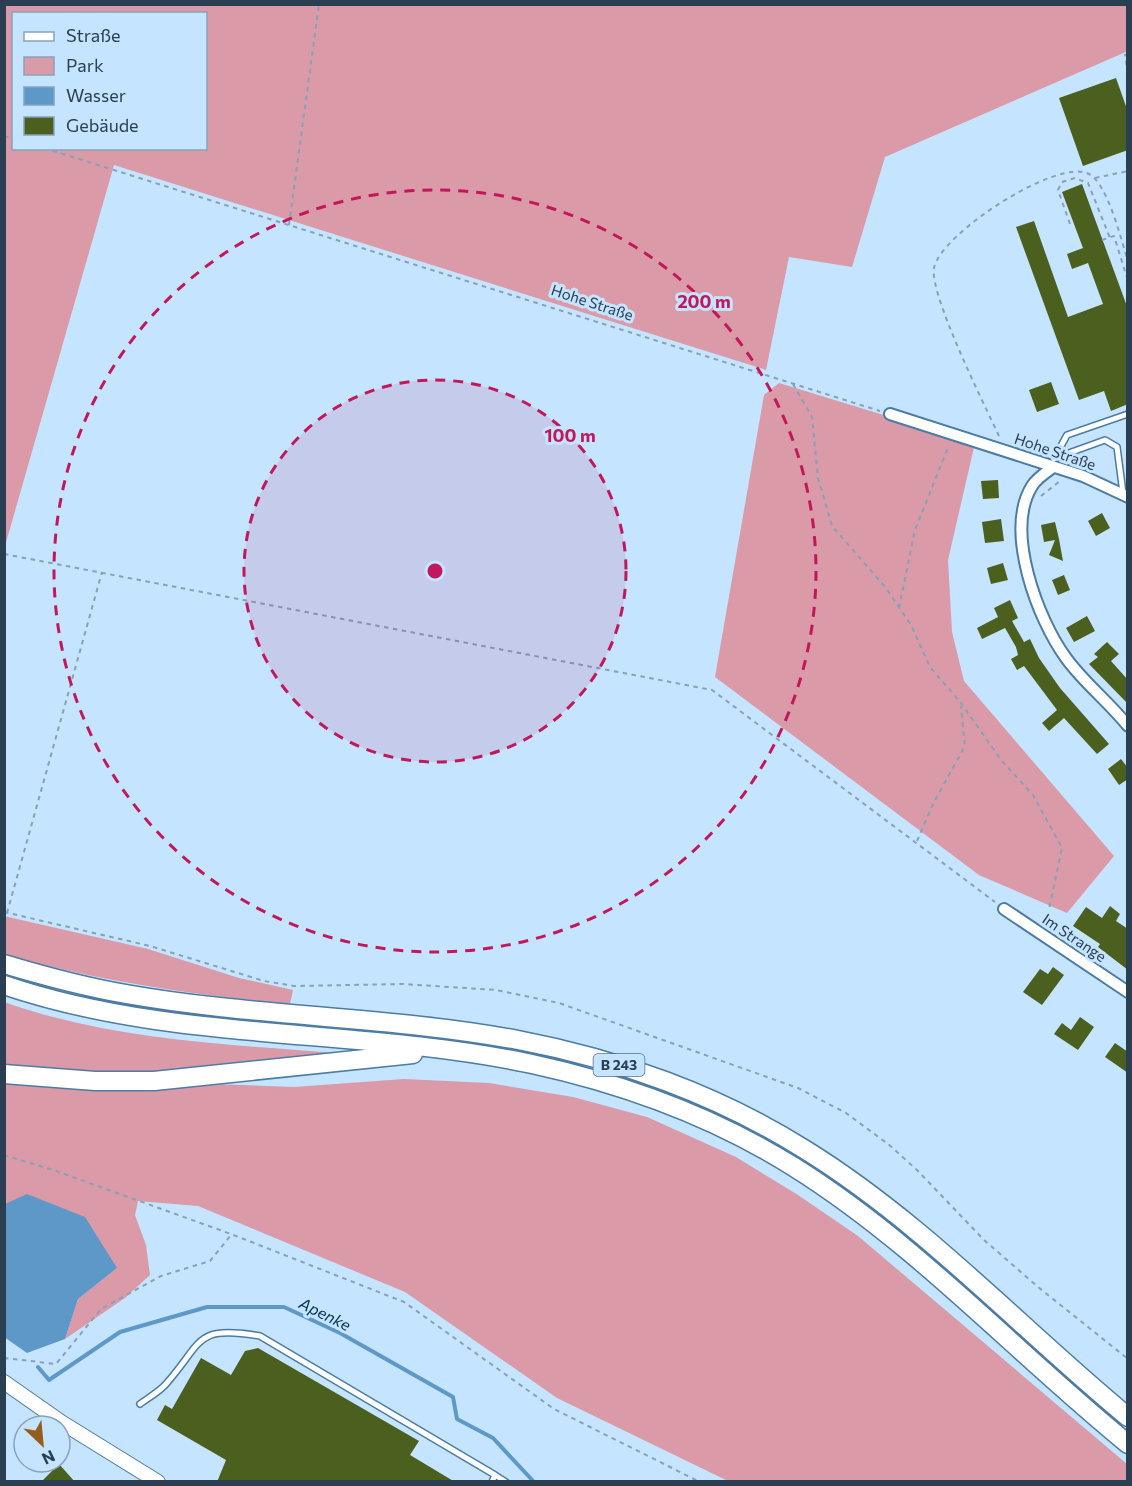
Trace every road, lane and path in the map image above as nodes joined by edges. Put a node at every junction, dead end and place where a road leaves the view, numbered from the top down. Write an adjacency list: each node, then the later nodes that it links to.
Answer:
1 (319, 4): 8 (path)
2 (1128, 54): 3 (path)
3 (1128, 74)
4 (50, 150): 8 (path, Hohe Straße)
5 (1128, 171): 6 (path)
6 (1095, 178): 11 (path); 17 (path)
7 (1070, 224): 9 (path)
8 (289, 225): 13 (path, Hohe Straße)
9 (1110, 238): 10 (path); 12 (path)
10 (1102, 240)
11 (1128, 261)
12 (1128, 281)
13 (793, 384): 14 (path, Hohe Straße); 24 (path)
14 (890, 414): 16 (street, Hohe Straße)
15 (1128, 414): 18 (lane)
16 (953, 434): 17 (street, Hohe Straße); 24 (path)
17 (1005, 450): 18 (street, Hohe Straße)
18 (1054, 459): 20 (street, Hohe Straße); 20 (lane); 26 (street)
19 (1067, 481): 21 (path)
20 (1125, 496)
21 (1038, 500)
22 (4, 554): 23 (path)
23 (102, 572): 27 (path); 29 (path)
24 (900, 608): 25 (path)
25 (961, 703): 27 (path); 30 (path)
26 (1128, 726)
27 (917, 841): 28 (path)
28 (1004, 909): 30 (street, Im Strange)
29 (7, 913)
30 (1044, 935): 33 (street, Im Strange)
31 (4, 964): 41 (highway, B 243)
32 (4, 985): 34 (highway, B 243)
33 (1128, 993)
34 (445, 1051): 35 (highway); 42 (highway, B 243)
35 (4, 1074)
36 (4, 1155): 37 (path)
37 (231, 1234): 38 (path); 47 (path)
38 (4, 1358)
39 (4, 1382): 44 (street)
40 (140, 1404): 43 (lane)
41 (1128, 1417)
42 (1128, 1444)
43 (495, 1475): 45 (lane); 46 (lane)
44 (158, 1482)
45 (492, 1482)
46 (506, 1482)
47 (700, 1482)

